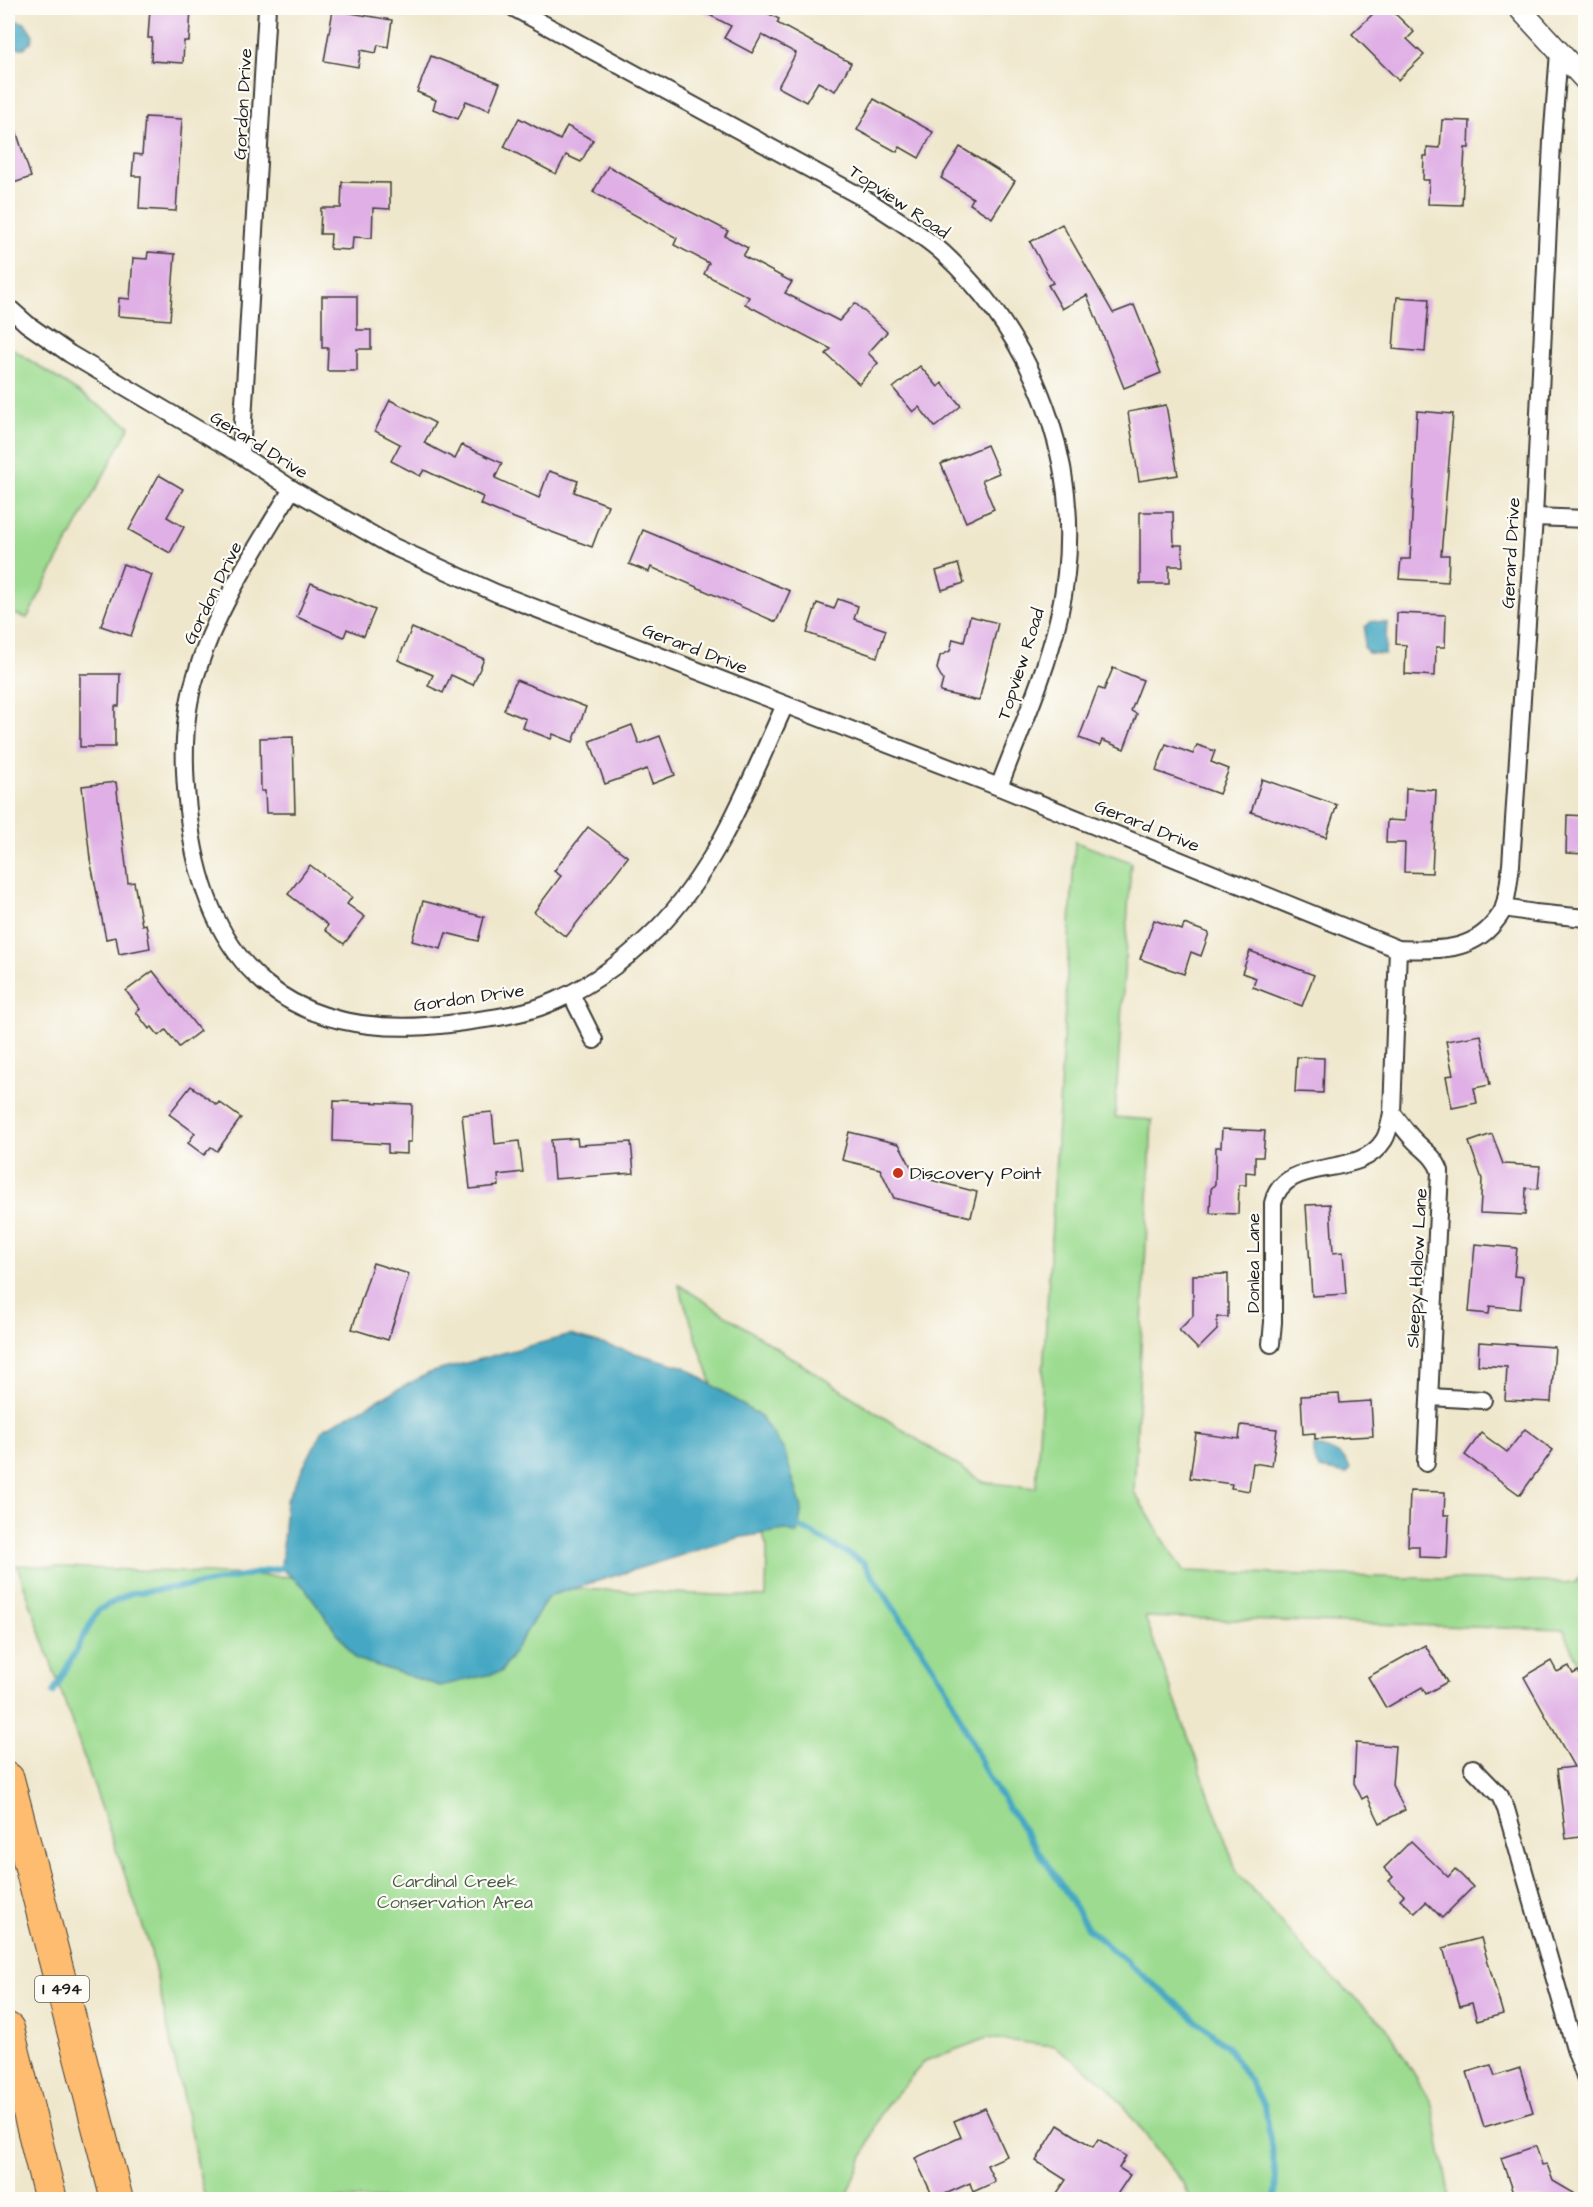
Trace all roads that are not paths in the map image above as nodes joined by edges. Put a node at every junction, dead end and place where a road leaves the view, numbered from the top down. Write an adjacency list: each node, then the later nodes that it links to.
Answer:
1 (267, 8): 7 (street, Gordon Drive)
2 (514, 8): 12 (street, Topview Road)
3 (1519, 8): 4 (street)
4 (1559, 52): 5 (street); 9 (street, Gerard Drive)
5 (1586, 81)
6 (8, 306): 7 (street, Gerard Drive)
7 (241, 455): 8 (street, Gerard Drive)
8 (292, 489): 11 (street, Gerard Drive); 16 (street, Gordon Drive)
9 (1534, 517): 10 (street); 13 (street, Gerard Drive)
10 (1586, 519)
11 (785, 705): 12 (street, Gerard Drive); 16 (street, Gordon Drive)
12 (999, 787): 15 (street, Gerard Drive)
13 (1504, 908): 14 (street); 15 (street, Gerard Drive)
14 (1586, 918)
15 (1398, 949): 18 (street)
16 (571, 994): 17 (street)
17 (594, 1040)
18 (1392, 1113): 19 (street, Donlea Lane); 20 (street, Sleepy Hollow Lane)
19 (1271, 1344)
20 (1430, 1397): 21 (street); 22 (street, Sleepy Hollow Lane)
21 (1483, 1400)
22 (1426, 1463)
23 (1473, 1768): 26 (street)
24 (8, 1779): 28 (highway, I 494)
25 (8, 2029): 27 (highway)
26 (1586, 2080)
27 (51, 2199)
28 (117, 2199)

